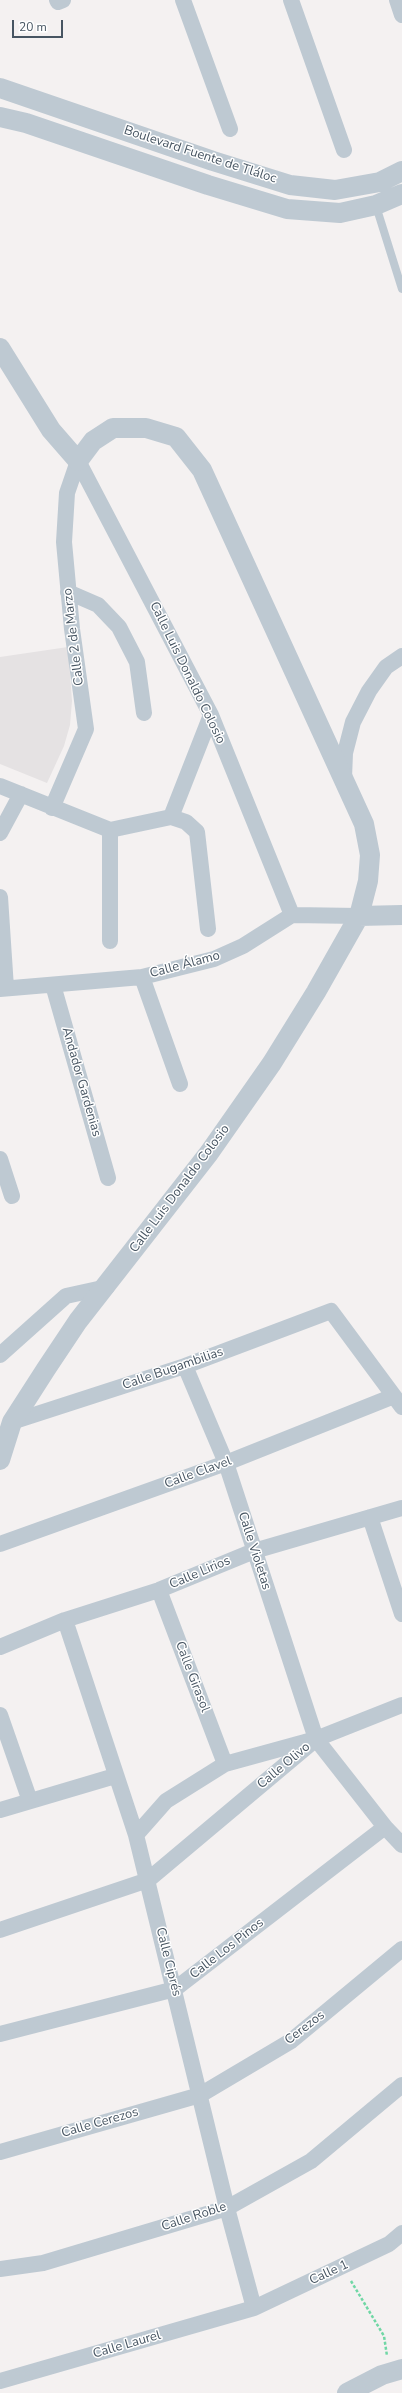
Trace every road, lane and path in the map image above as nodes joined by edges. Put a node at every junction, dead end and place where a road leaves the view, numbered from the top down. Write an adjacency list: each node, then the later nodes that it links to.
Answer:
1 (57, 0): 2 (street)
2 (63, 0)
3 (183, 0): 9 (street)
4 (291, 0): 10 (street)
5 (397, 0): 6 (street)
6 (402, 15)
7 (0, 88): 11 (street, Boulevard Fuente de Tláloc)
8 (0, 117): 13 (street, Boulevard Fuente de Tláloc)
9 (230, 129)
10 (344, 150)
11 (402, 172)
12 (402, 194): 13 (street, Boulevard Fuente de Tláloc)
13 (376, 205): 14 (lane)
14 (402, 289)
15 (0, 348): 16 (street)
16 (78, 461): 17 (street, Calle 2 de Marzo); 20 (street, Calle Luis Donaldo Colosio); 21 (street, Calle Luis Donaldo Colosio)
17 (68, 592): 19 (street); 24 (street, Calle 2 de Marzo)
18 (402, 656): 21 (street)
19 (144, 713)
20 (211, 715): 25 (street); 29 (street, Calle Luis Donaldo Colosio)
21 (344, 782): 31 (street, Calle Luis Donaldo Colosio)
22 (0, 786): 23 (street)
23 (21, 794): 24 (street); 27 (street)
24 (52, 808): 26 (street)
25 (171, 817): 26 (street); 32 (street)
26 (110, 830): 33 (street)
27 (0, 833)
28 (0, 897): 36 (street)
29 (292, 915): 31 (street); 34 (street, Calle Álamo)
30 (402, 915): 31 (street)
31 (359, 916): 41 (street, Calle Luis Donaldo Colosio)
32 (208, 929)
33 (110, 940)
34 (142, 977): 35 (street, Calle Álamo); 37 (street)
35 (53, 986): 36 (street, Calle Álamo); 39 (street, Andador Gardenias)
36 (3, 988)
37 (180, 1084)
38 (0, 1159): 40 (street)
39 (108, 1178)
40 (12, 1196)
41 (107, 1286): 42 (street); 45 (street, Calle Luis Donaldo Colosio)
42 (0, 1355)
43 (185, 1366): 44 (street, Calle Bugambilias); 45 (street, Calle Bugambilias); 47 (street, Calle Violetas)
44 (398, 1401): 47 (street, Calle Clavel)
45 (12, 1422): 46 (street, Calle Luis Donaldo Colosio)
46 (0, 1460)
47 (226, 1463): 50 (street, Calle Clavel); 51 (street, Calle Violetas)
48 (402, 1508): 49 (street, Calle Lirios)
49 (370, 1517): 51 (street, Calle Lirios); 53 (street)
50 (0, 1544)
51 (254, 1551): 52 (street, Calle Lirios); 58 (street, Calle Violetas)
52 (159, 1590): 54 (street, Calle Lirios); 59 (street, Calle Girasol)
53 (402, 1614)
54 (65, 1620): 55 (street, Calle Lirios); 60 (street, Calle Ciprés)
55 (0, 1647)
56 (402, 1705): 58 (street)
57 (0, 1716): 61 (street)
58 (316, 1739): 59 (street, Calle Olivo); 63 (street, Calle Violetas); 66 (street, Calle Olivo)
59 (226, 1764): 64 (street, Calle Olivo)
60 (115, 1776): 61 (street); 64 (street, Calle Ciprés)
61 (30, 1801): 62 (street)
62 (0, 1810)
63 (385, 1827): 65 (street, Calle Violetas); 69 (street, Calle Los Pinos)
64 (136, 1835): 66 (street, Calle Ciprés)
65 (402, 1845)
66 (148, 1880): 67 (street); 69 (street, Calle Ciprés)
67 (0, 1930)
68 (402, 1949): 72 (street, Cerezos)
69 (175, 1989): 70 (street, Calle Los Pinos); 72 (street, Calle Ciprés)
70 (0, 2034)
71 (402, 2085): 74 (street, Calle Roble)
72 (200, 2095): 73 (street, Calle Cerezos); 74 (street, Calle Ciprés)
73 (0, 2152)
74 (227, 2208): 76 (street, Calle Roble); 78 (street, Calle Ciprés)
75 (402, 2234): 77 (street, Calle 1)
76 (0, 2269)
77 (336, 2270): 78 (street, Calle 1); 80 (path)
78 (254, 2308): 81 (street, Calle Laurel)
79 (402, 2369): 80 (street)
80 (382, 2375): 82 (street)
81 (0, 2381)
82 (347, 2393)

